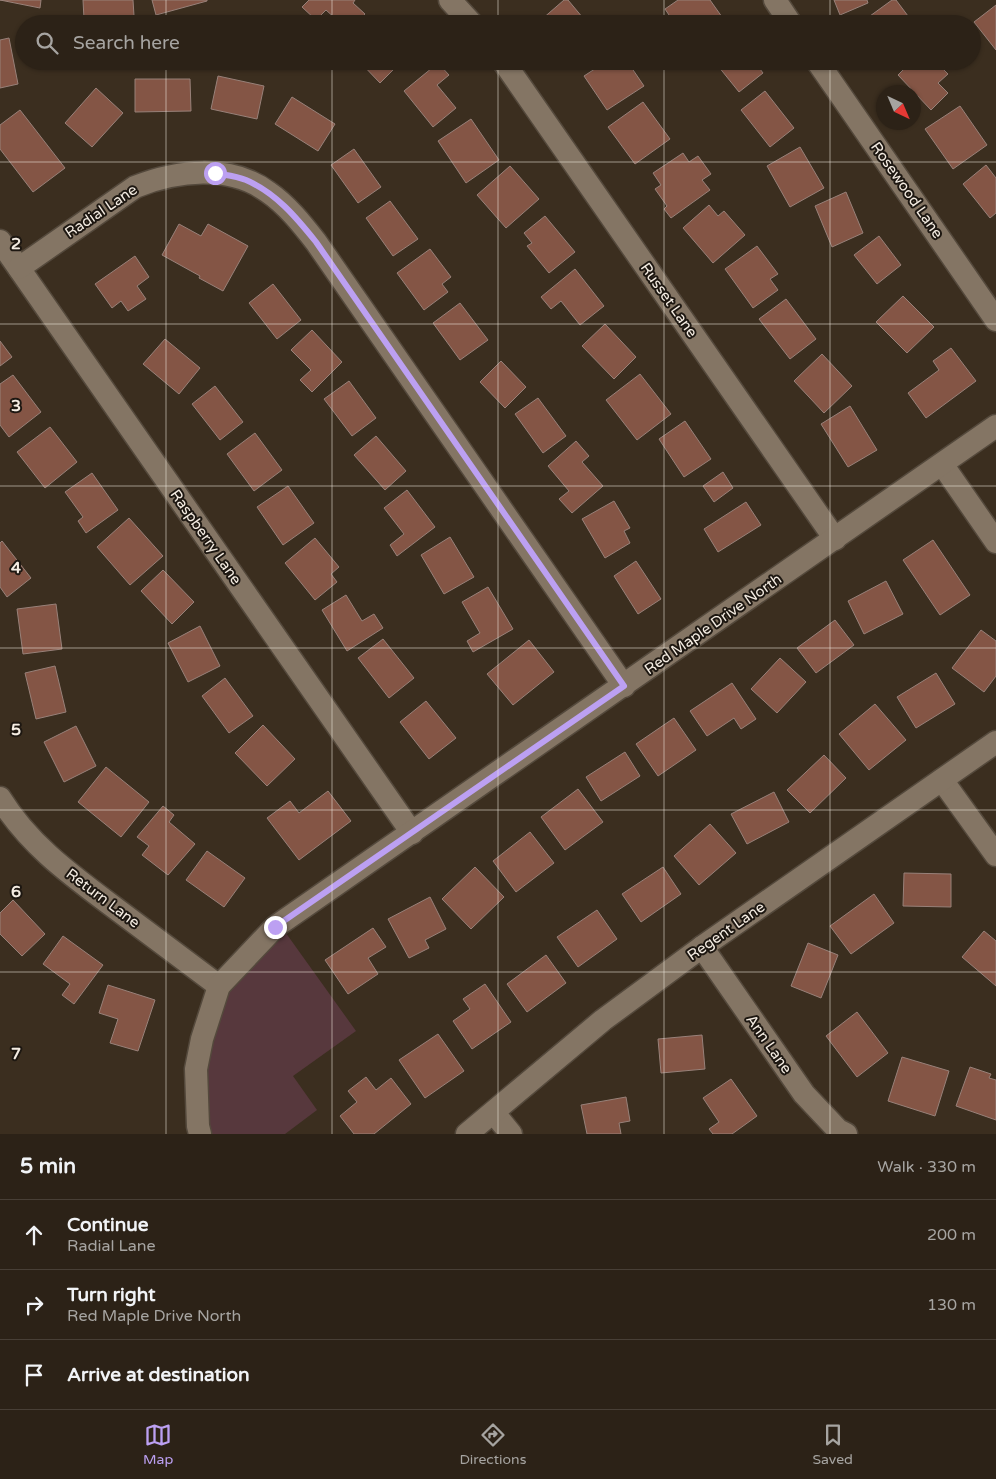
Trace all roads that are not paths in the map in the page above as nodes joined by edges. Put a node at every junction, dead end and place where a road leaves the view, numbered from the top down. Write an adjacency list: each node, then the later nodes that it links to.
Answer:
1 (450, 0): 3 (street)
2 (775, 0): 4 (street)
3 (464, 15)
4 (785, 15)
5 (508, 70): 12 (street, Russet Lane)
6 (823, 70): 9 (street, Rosewood Lane)
7 (0, 240): 8 (street, Raspberry Lane)
8 (19, 268): 14 (street, Radial Lane); 18 (street, Raspberry Lane)
9 (996, 320)
10 (996, 426): 11 (street, Red Maple Drive North)
11 (942, 464): 12 (street, Red Maple Drive North); 13 (street)
12 (835, 539): 14 (street, Red Maple Drive North)
13 (996, 542)
14 (624, 686): 18 (street, Red Maple Drive North)
15 (996, 742): 16 (street, Regent Lane)
16 (942, 780): 19 (street); 20 (street, Regent Lane)
17 (0, 798): 21 (street, Return Lane)
18 (412, 833): 21 (street, Red Maple Drive North)
19 (996, 855)
20 (702, 947): 22 (street, Regent Lane); 26 (street, Ann Lane)
21 (219, 986): 23 (street, Red Maple Drive North)
22 (494, 1113): 24 (street, Regent Lane); 25 (street)
23 (200, 1134)
24 (467, 1134)
25 (511, 1134)
26 (846, 1134)

